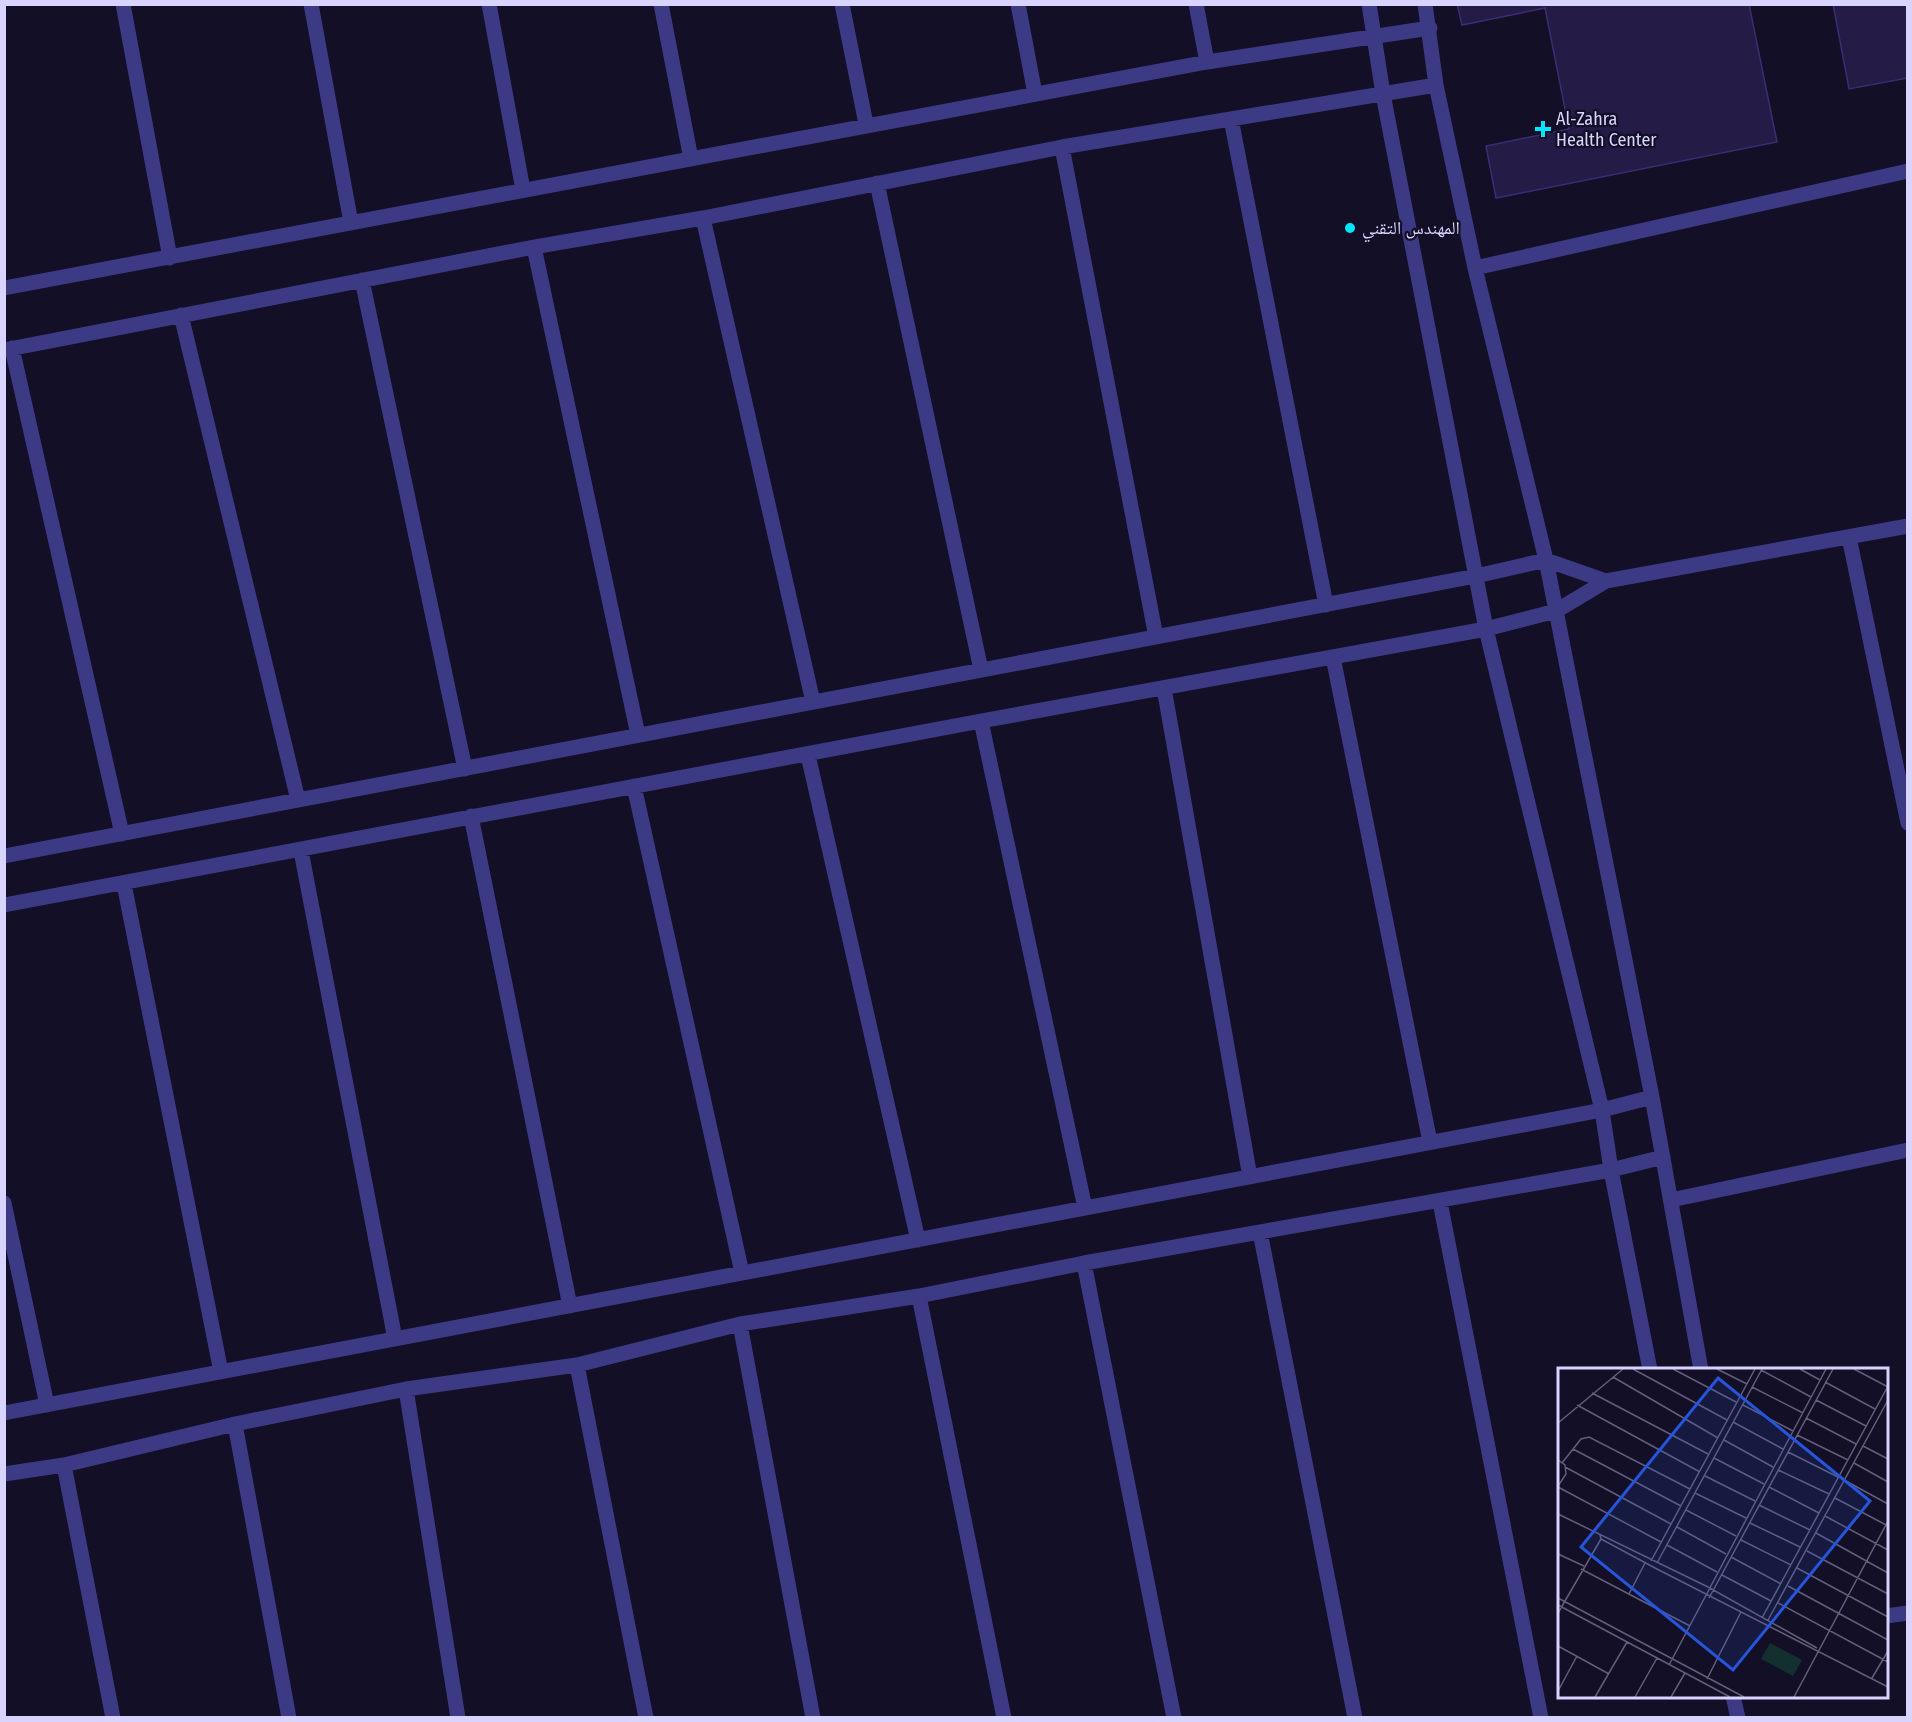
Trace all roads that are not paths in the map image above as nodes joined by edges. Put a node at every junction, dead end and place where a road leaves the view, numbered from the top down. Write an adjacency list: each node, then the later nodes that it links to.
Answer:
1 (123, 4): 26 (street)
2 (311, 4): 24 (street)
3 (489, 4): 22 (street)
4 (661, 4): 19 (street)
5 (842, 4): 17 (street)
6 (1018, 4): 14 (street)
7 (1196, 4): 12 (street)
8 (1369, 4): 11 (street)
9 (1425, 4): 10 (street)
10 (1430, 28): 11 (street); 13 (street)
11 (1375, 37): 12 (street); 15 (street)
12 (1207, 62): 14 (street)
13 (1436, 85): 15 (street); 27 (street)
14 (1035, 94): 17 (street)
15 (1383, 94): 16 (street); 35 (street)
16 (1231, 119): 18 (street); 37 (street)
17 (866, 124): 19 (street)
18 (1062, 147): 21 (street); 40 (street)
19 (691, 159): 22 (street)
20 (1908, 171): 27 (street)
21 (877, 183): 23 (street); 42 (street)
22 (523, 190): 24 (street)
23 (703, 218): 25 (street); 44 (street)
24 (351, 223): 26 (street)
25 (534, 247): 28 (street); 46 (street)
26 (170, 258): 29 (street)
27 (1475, 268): 34 (street)
28 (362, 280): 30 (street); 48 (street)
29 (4, 288)
30 (181, 315): 31 (street); 50 (street)
31 (8, 349): 53 (street)
32 (1908, 526): 33 (street)
33 (1849, 537): 36 (street); 52 (street)
34 (1546, 560): 35 (street); 36 (street); 38 (street)
35 (1476, 576): 37 (street); 39 (street)
36 (1606, 581): 38 (street)
37 (1326, 605): 40 (street)
38 (1556, 611): 39 (street); 58 (street)
39 (1486, 629): 41 (street); 59 (street)
40 (1156, 637): 42 (street)
41 (1333, 657): 43 (street); 60 (street)
42 (981, 670): 44 (street)
43 (1164, 688): 45 (street); 64 (street)
44 (813, 702): 46 (street)
45 (981, 721): 47 (street); 68 (street)
46 (638, 735): 48 (street)
47 (808, 755): 49 (street); 70 (street)
48 (465, 769): 50 (street)
49 (634, 786): 51 (street); 72 (street)
50 (298, 800): 53 (street)
51 (471, 816): 54 (street); 74 (street)
52 (1908, 824)
53 (122, 834): 55 (street)
54 (301, 851): 56 (street); 76 (street)
55 (4, 856)
56 (124, 884): 57 (street); 80 (street)
57 (4, 905)
58 (1652, 1097): 59 (street); 62 (street)
59 (1602, 1110): 60 (street); 63 (street)
60 (1430, 1142): 64 (street)
61 (1908, 1150): 65 (street)
62 (1663, 1157): 63 (street); 65 (street)
63 (1611, 1170): 66 (street); 78 (street)
64 (1250, 1177): 68 (street)
65 (1671, 1200): 79 (street)
66 (1440, 1202): 69 (street); 98 (street)
67 (4, 1203): 82 (street)
68 (1085, 1208): 70 (street)
69 (1260, 1232): 71 (street); 97 (street)
70 (918, 1240): 72 (street)
71 (1084, 1263): 73 (street); 96 (street)
72 (742, 1273): 74 (street)
73 (919, 1296): 75 (street); 95 (street)
74 (570, 1305): 76 (street)
75 (740, 1324): 77 (street); 94 (street)
76 (395, 1339): 80 (street)
77 (577, 1365): 81 (street); 93 (street)
78 (1650, 1368)
79 (1701, 1368)
80 (221, 1372): 82 (street)
81 (406, 1389): 84 (street); 92 (street)
82 (47, 1405): 83 (street)
83 (4, 1413)
84 (235, 1424): 85 (street); 91 (street)
85 (64, 1465): 86 (street); 90 (street)
86 (4, 1474)
87 (1908, 1613): 88 (street)
88 (1888, 1616)
89 (1733, 1698): 99 (street)
90 (113, 1718)
91 (289, 1718)
92 (458, 1718)
93 (646, 1718)
94 (813, 1718)
95 (1004, 1718)
96 (1173, 1718)
97 (1355, 1718)
98 (1541, 1718)
99 (1738, 1718)

